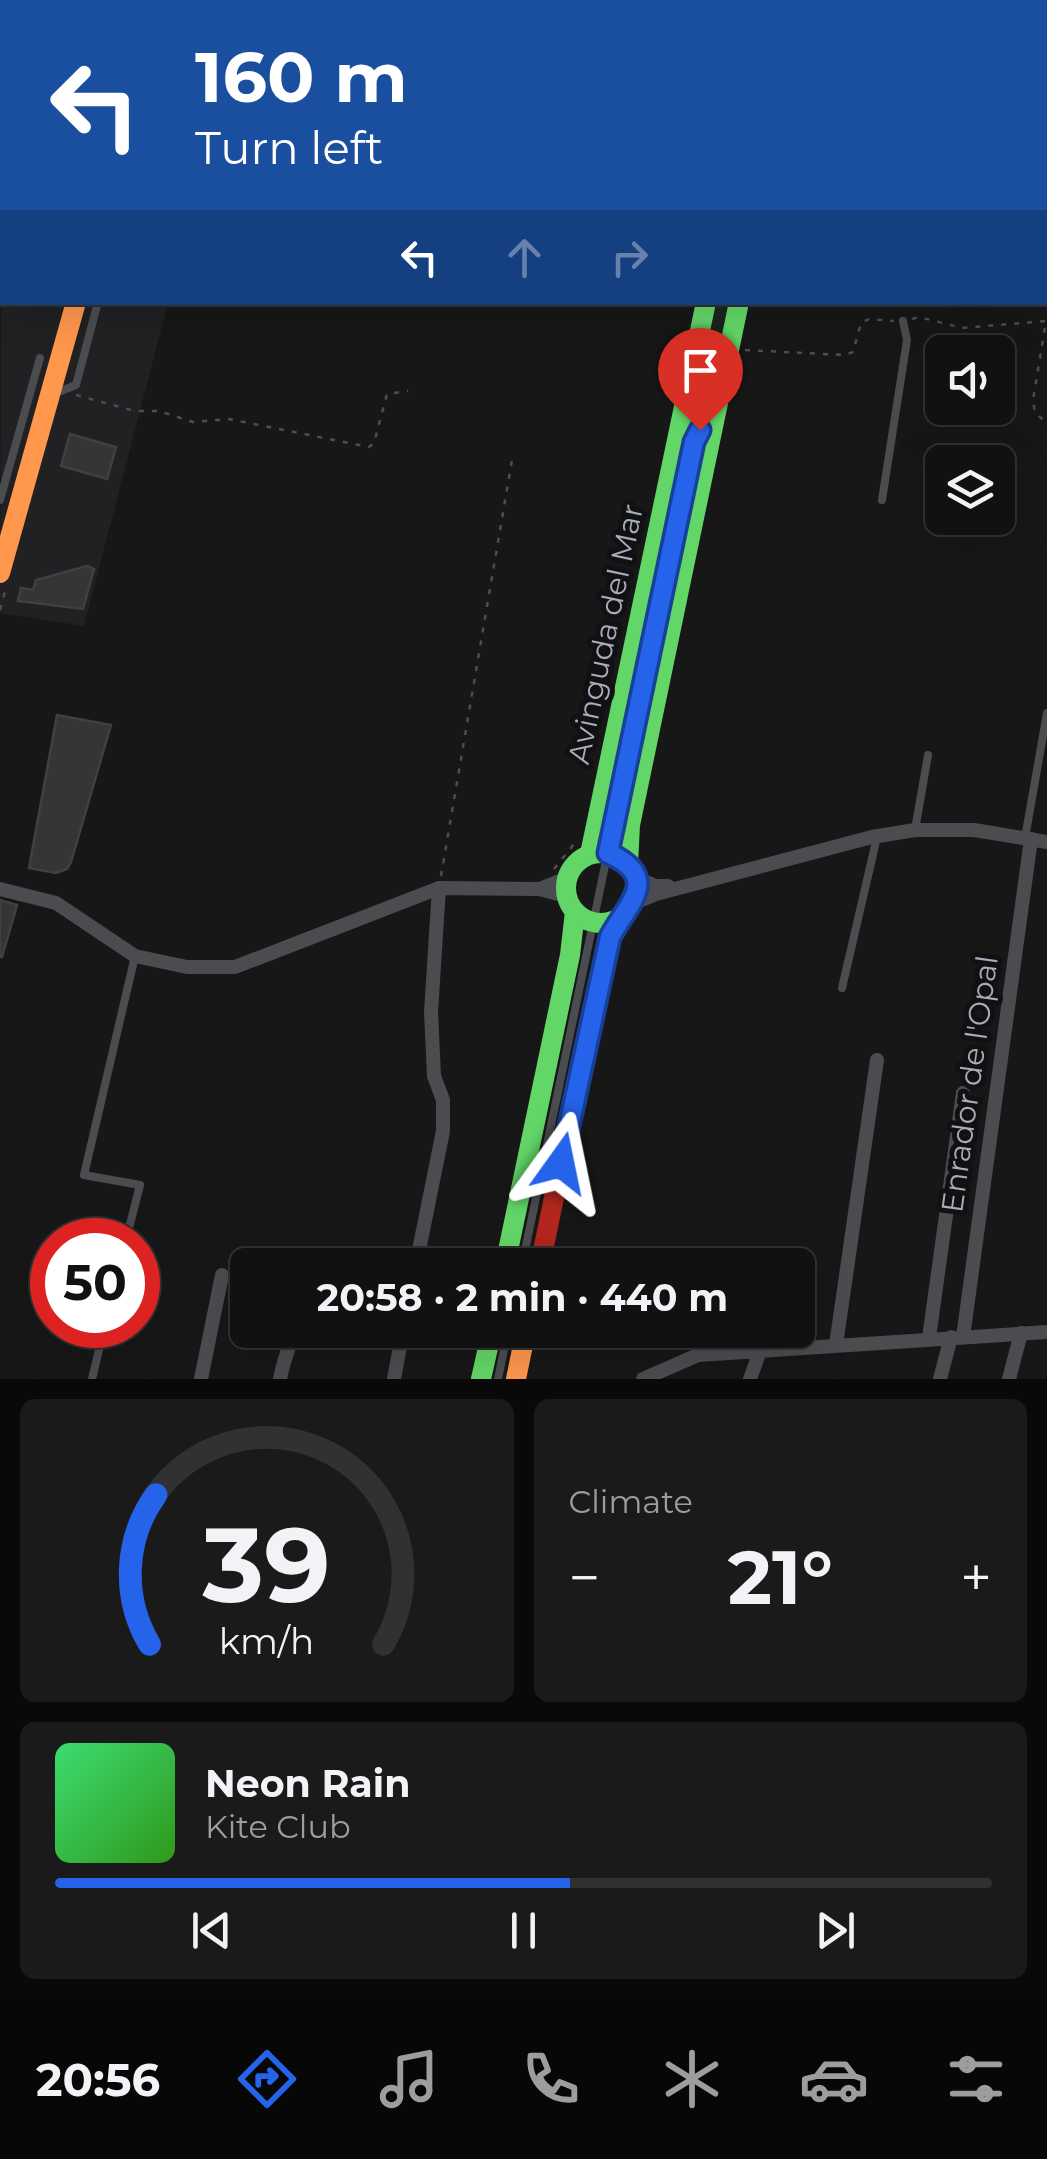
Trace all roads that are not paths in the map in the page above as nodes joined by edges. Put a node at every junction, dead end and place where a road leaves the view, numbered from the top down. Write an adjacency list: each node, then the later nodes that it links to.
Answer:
1 (75, 305): 13 (main road)
2 (97, 305): 9 (lane)
3 (705, 305): 7 (main road, Avinguda del Mar)
4 (738, 305): 8 (main road, Avinguda del Mar)
5 (903, 320): 12 (lane)
6 (40, 358): 11 (lane)
7 (692, 367): 10 (lane, Avinguda del Mar); 19 (main road, Avinguda del Mar)
8 (724, 373): 10 (lane, Avinguda del Mar); 20 (main road, Avinguda del Mar)
9 (62, 391)
10 (694, 442): 19 (lane, Avinguda del Mar)
11 (0, 500)
12 (882, 500)
13 (0, 572)
14 (1047, 713): 18 (lane)
15 (928, 755): 16 (lane)
16 (915, 830): 17 (street); 18 (street)
17 (877, 837): 21 (street); 28 (lane)
18 (1034, 840): 39 (street, Enrador de l'Opal)
19 (599, 854): 20 (main road); 24 (lane, Avinguda del Mar); 24 (main road)
20 (632, 871): 21 (street); 25 (main road, Avinguda del Mar)
21 (694, 886): 25 (street)
22 (0, 888): 27 (street)
23 (440, 888): 24 (street); 27 (street); 32 (street)
24 (575, 902): 26 (main road); 33 (main road, Avinguda del Mar); 34 (lane, Avinguda del Mar)
25 (634, 903): 26 (main road)
26 (619, 919): 35 (main road)
27 (135, 956): 31 (lane)
28 (842, 988)
29 (877, 1060): 41 (street)
30 (963, 1093): 40 (street)
31 (132, 1218)
32 (419, 1248)
33 (509, 1248)
34 (524, 1248)
35 (544, 1248)
36 (222, 1275): 50 (street)
37 (1047, 1332): 38 (street)
38 (1021, 1333): 39 (street); 59 (street)
39 (957, 1337): 40 (street); 58 (street, Enrador de l'Opal)
40 (929, 1338): 41 (street)
41 (836, 1345): 48 (street)
42 (99, 1348): 49 (lane)
43 (289, 1348): 51 (street)
44 (400, 1348): 52 (street)
45 (488, 1348): 53 (main road)
46 (504, 1348): 54 (lane)
47 (522, 1348): 55 (main road)
48 (760, 1351): 56 (street); 57 (street)
49 (92, 1379)
50 (201, 1379)
51 (280, 1379)
52 (394, 1379)
53 (481, 1379)
54 (498, 1379)
55 (516, 1379)
56 (643, 1379)
57 (750, 1379)
58 (940, 1379)
59 (1009, 1379)

